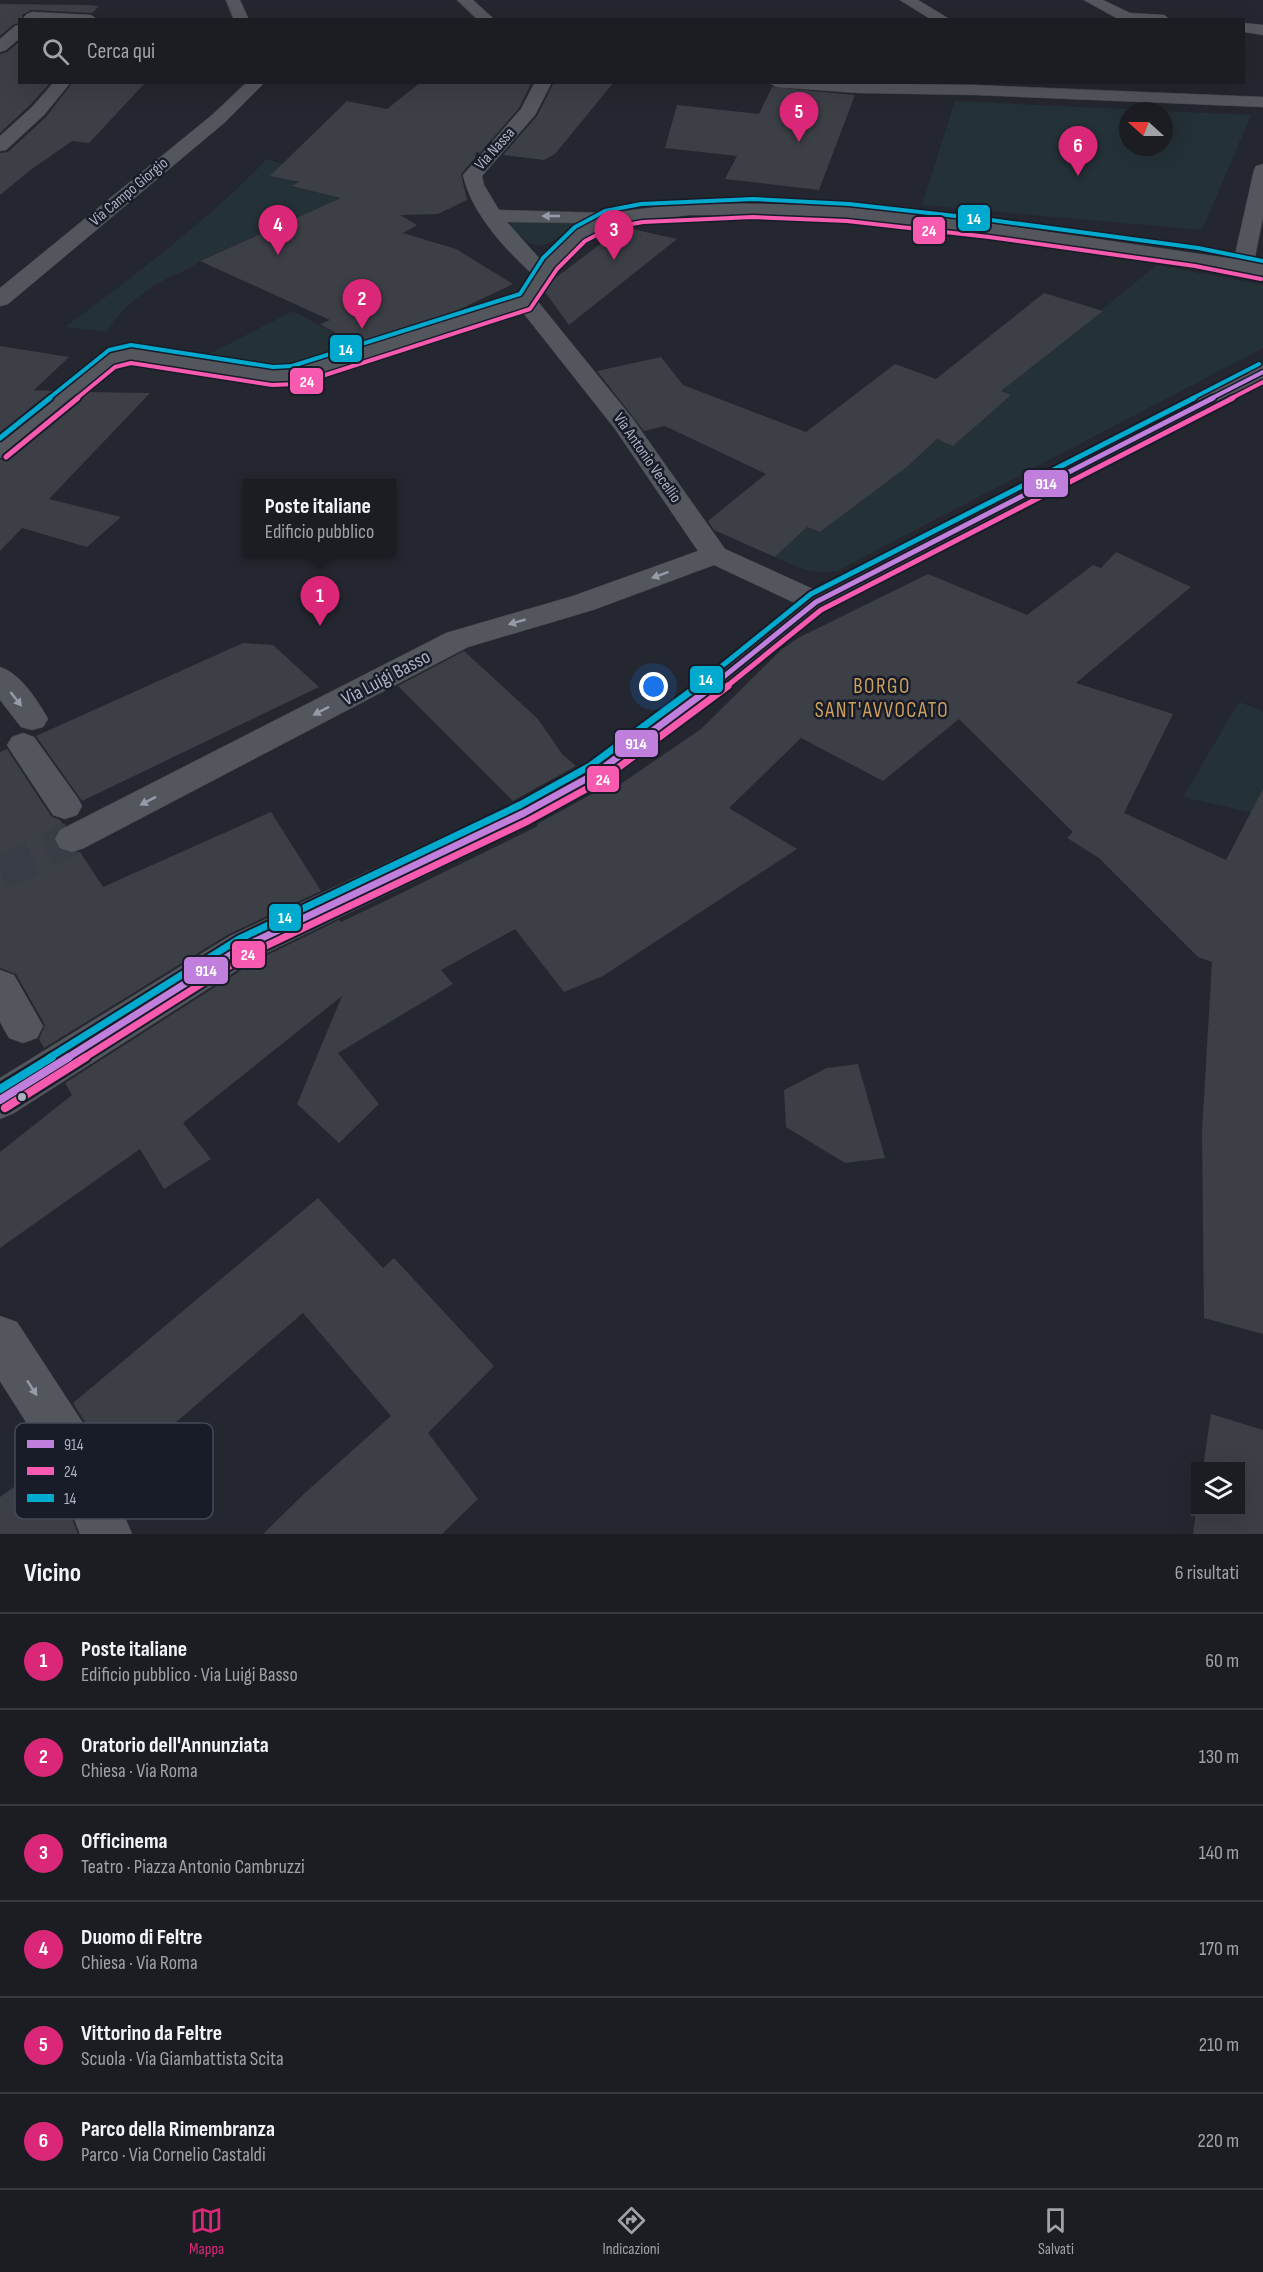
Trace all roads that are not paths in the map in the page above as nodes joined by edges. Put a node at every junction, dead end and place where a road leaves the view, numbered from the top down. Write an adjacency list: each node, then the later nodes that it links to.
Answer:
1 (46, 0): 6 (street)
2 (233, 0): 7 (street)
3 (464, 0): 8 (street)
4 (907, 0): 9 (street)
5 (1091, 0): 10 (street)
6 (31, 18)
7 (241, 18)
8 (486, 18)
9 (940, 18)
10 (1121, 18)
11 (1245, 28): 12 (street)
12 (1263, 30)
13 (18, 31): 14 (street)
14 (0, 47)
15 (61, 84): 21 (street)
16 (255, 84): 27 (street, Via Campo Giorgio)
17 (542, 84): 23 (street, Via Nassa)
18 (804, 84): 19 (street)
19 (978, 86): 20 (street)
20 (1263, 102)
21 (0, 146)
22 (1263, 170): 25 (street)
23 (495, 216): 24 (street, one-way to 23); 26 (street, Via Nassa)
24 (608, 219): 25 (street); 26 (street)
25 (1253, 267)
26 (542, 272): 28 (street)
27 (0, 299)
28 (526, 301): 30 (street); 31 (street, Via Antonio Vecellio)
29 (1263, 372): 32 (street)
30 (0, 450)
31 (715, 555): 32 (street); 35 (street, Via Luigi Basso, one-way to 35)
32 (816, 602): 38 (street)
33 (0, 678): 34 (street, one-way to 34)
34 (65, 806)
35 (72, 839)
36 (0, 986): 37 (street)
37 (23, 1026)
38 (0, 1100)
39 (0, 1339): 40 (street, one-way to 40)
40 (55, 1423)
41 (100, 1519): 42 (street, one-way to 42)
42 (106, 1534)

